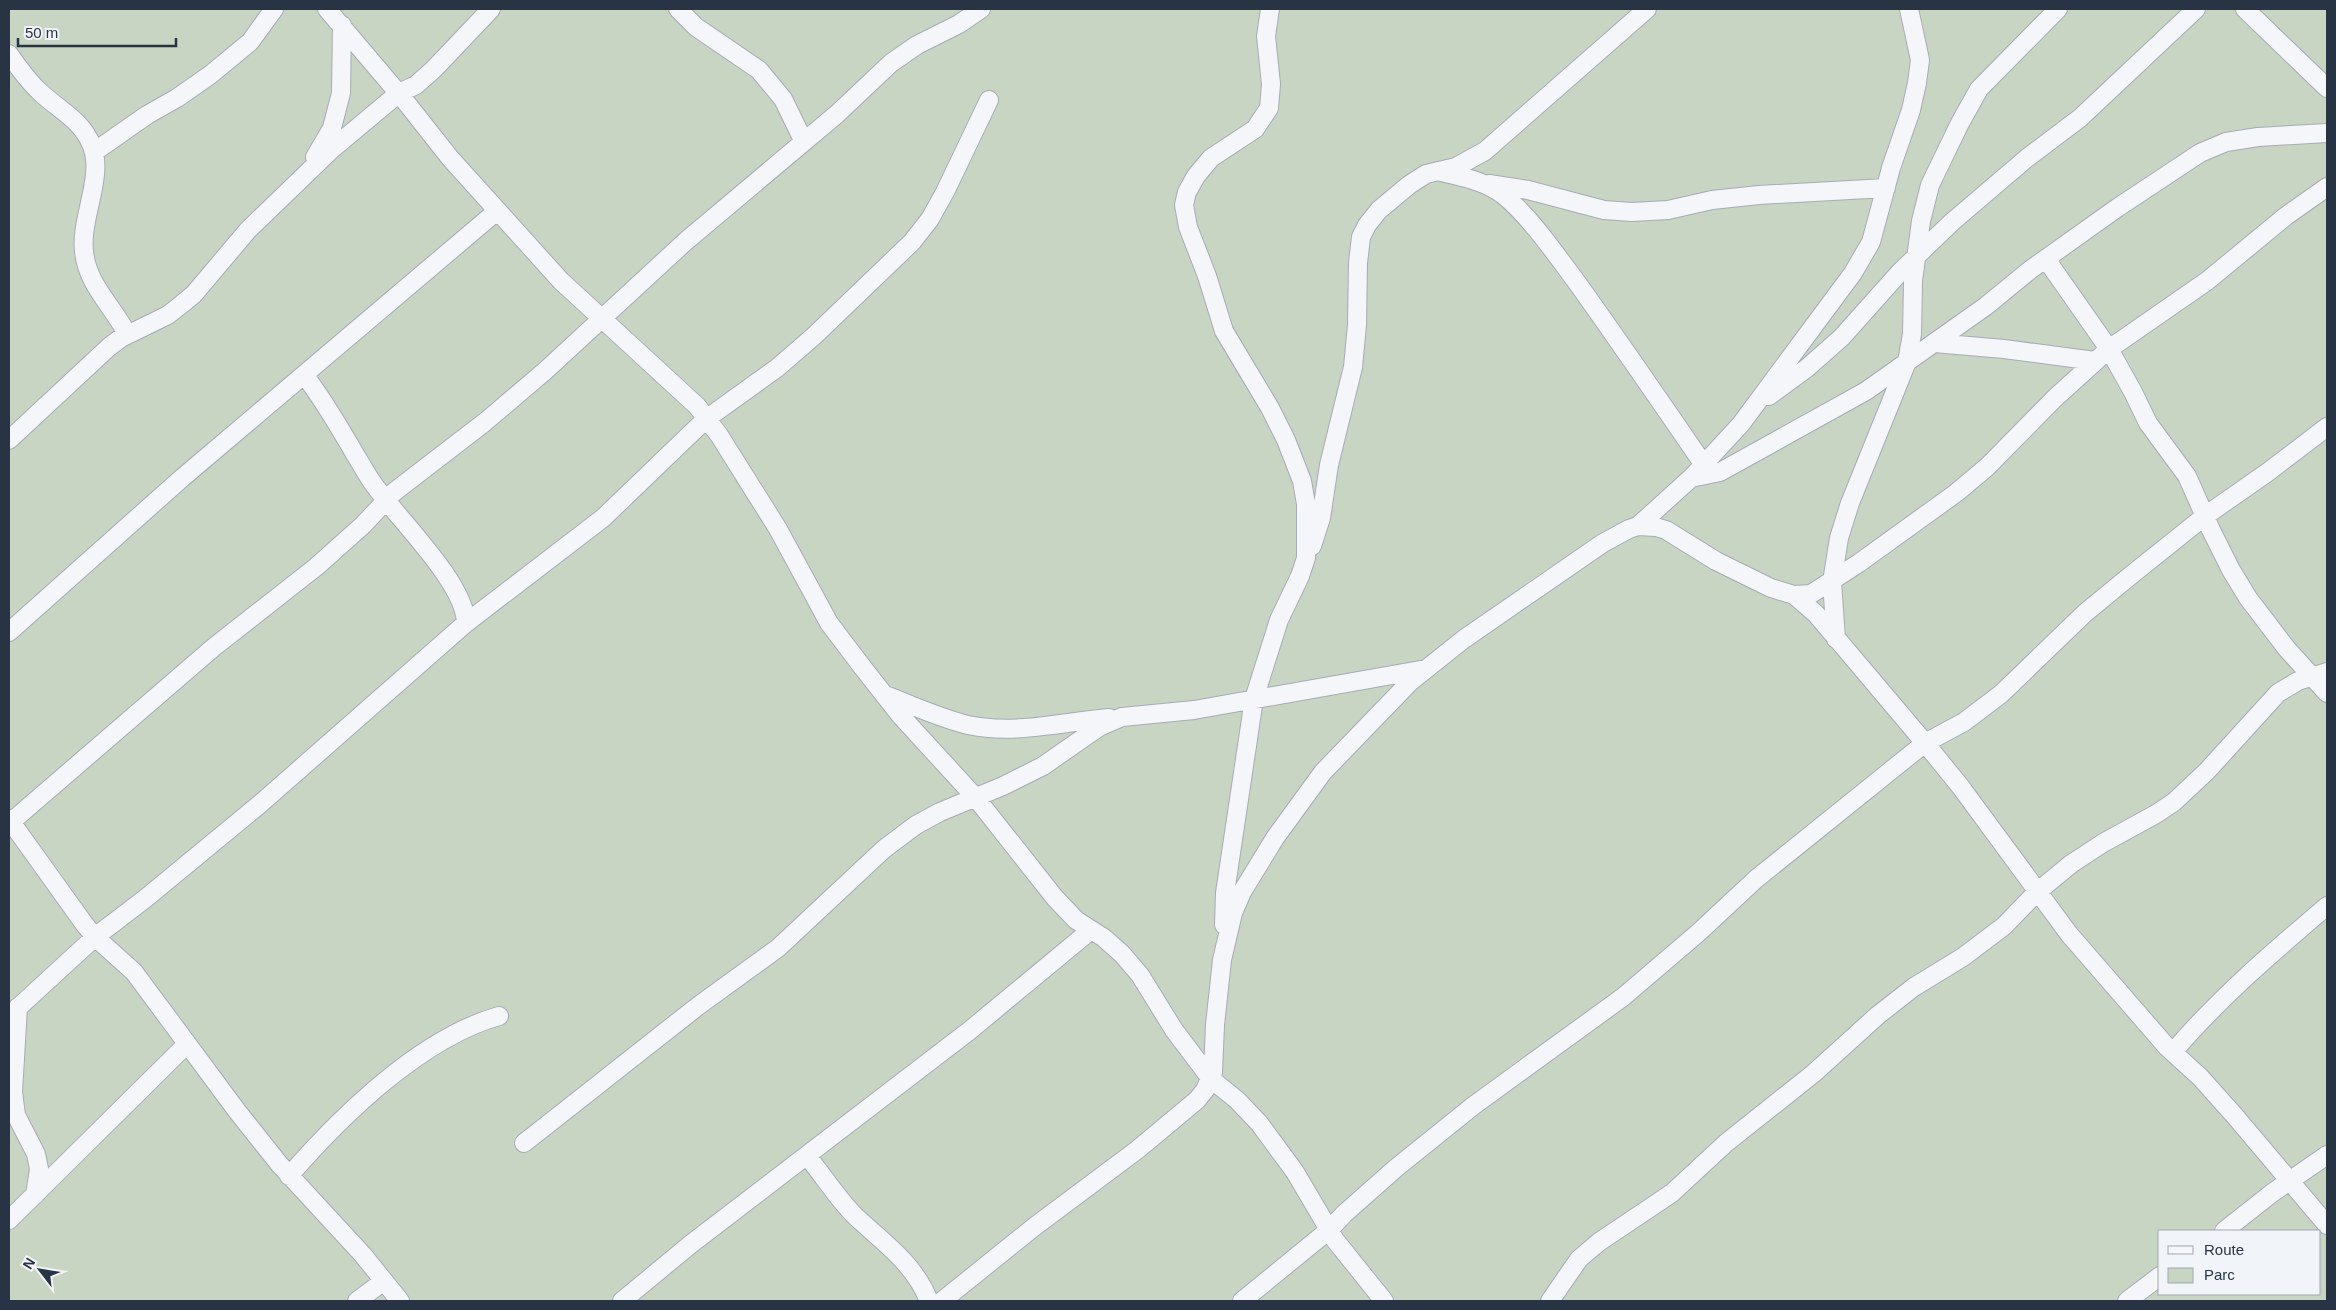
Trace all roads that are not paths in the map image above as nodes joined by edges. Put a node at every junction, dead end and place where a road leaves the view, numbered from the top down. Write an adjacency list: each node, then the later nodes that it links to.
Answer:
1 (274, 9): 19 (street)
2 (327, 9): 12 (street)
3 (491, 9): 15 (street)
4 (678, 9): 18 (street)
5 (981, 9): 18 (street)
6 (1270, 9): 44 (street)
7 (1647, 9): 20 (street)
8 (1909, 9): 24 (street)
9 (2058, 9): 26 (street)
10 (2196, 9): 26 (street)
11 (2245, 9): 14 (street)
12 (342, 25): 15 (street); 21 (street)
13 (9, 54): 19 (street)
14 (2327, 88)
15 (399, 93): 21 (street); 25 (street)
16 (989, 100): 36 (street)
17 (2327, 133): 27 (street)
18 (804, 142): 28 (street)
19 (94, 152): 29 (street)
20 (1436, 171): 22 (street); 44 (street)
21 (301, 179): 29 (street)
22 (1484, 183): 24 (street); 39 (street)
23 (2327, 187): 31 (street)
24 (1886, 188): 35 (street)
25 (497, 210): 28 (street); 34 (street)
26 (1917, 255): 33 (street); 35 (street)
27 (2046, 259): 30 (street); 31 (street)
28 (602, 320): 36 (street); 41 (street)
29 (127, 334): 38 (street)
30 (1934, 343): 32 (street); 33 (street)
31 (2109, 349): 32 (street); 42 (street)
32 (2095, 361): 45 (street)
33 (1907, 362): 40 (street); 45 (street)
34 (305, 376): 41 (street); 48 (street)
35 (1754, 407): 39 (street)
36 (706, 419): 47 (street); 53 (street)
37 (2327, 427): 42 (street)
38 (9, 440)
39 (1704, 465): 40 (street)
40 (1691, 478): 43 (street)
41 (387, 500): 47 (street); 58 (street)
42 (2206, 516): 51 (street); 56 (street)
43 (1638, 526): 46 (street); 50 (street)
44 (1306, 558): 54 (street)
45 (1832, 582): 46 (street); 49 (street)
46 (1794, 595): 49 (street)
47 (466, 623): 62 (street)
48 (9, 632)
49 (1836, 638): 56 (street)
50 (1428, 668): 54 (street); 63 (street)
51 (2320, 675): 52 (street); 59 (street)
52 (2327, 693)
53 (885, 695): 55 (street); 57 (street)
54 (1254, 699): 55 (street); 63 (street)
55 (1122, 717): 57 (street)
56 (1925, 742): 59 (street); 77 (street)
57 (976, 798): 61 (street); 69 (street)
58 (10, 821): 62 (street)
59 (2037, 892): 67 (street); 88 (street)
60 (2327, 906): 67 (street)
61 (1091, 930): 68 (street); 71 (street)
62 (95, 937): 64 (street); 66 (street)
63 (1222, 960): 68 (street)
64 (14, 1012): 74 (street)
65 (499, 1016): 72 (street)
66 (187, 1044): 72 (street); 74 (street)
67 (2173, 1052): 73 (street)
68 (1211, 1079): 77 (street); 85 (street)
69 (524, 1143)
70 (2327, 1155): 73 (street)
71 (807, 1156): 83 (street); 84 (street)
72 (290, 1176): 80 (street)
73 (2289, 1182): 76 (street); 78 (street)
74 (35, 1195): 75 (street)
75 (9, 1220)
76 (2327, 1225)
77 (1329, 1230): 86 (street); 87 (street)
78 (2225, 1230)
79 (2158, 1278): 89 (street)
80 (384, 1282): 81 (street); 82 (street)
81 (357, 1301)
82 (400, 1301)
83 (622, 1301)
84 (930, 1301)
85 (942, 1301)
86 (1242, 1301)
87 (1384, 1301)
88 (1550, 1301)
89 (2127, 1301)

